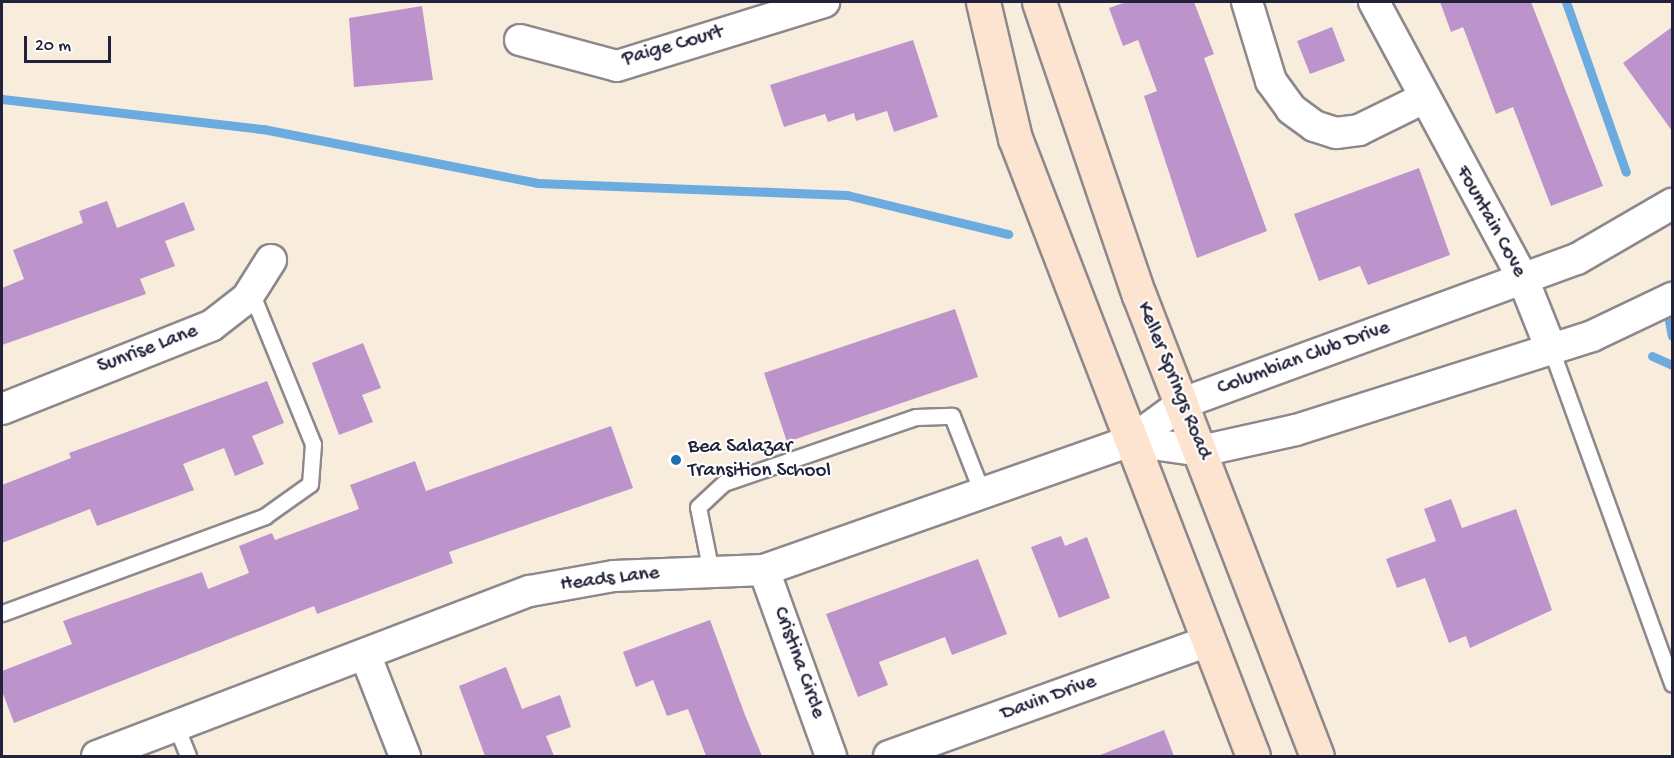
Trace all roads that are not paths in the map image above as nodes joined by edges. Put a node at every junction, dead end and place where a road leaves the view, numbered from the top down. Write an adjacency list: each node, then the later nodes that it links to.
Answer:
1 (824, 2): 6 (street, Paige Court)
2 (983, 2): 16 (main road)
3 (1039, 2): 14 (main road, Keller Springs Road)
4 (1246, 2): 7 (street)
5 (1374, 2): 7 (street, Fountain Cove)
6 (520, 40)
7 (1422, 99): 10 (street, Fountain Cove)
8 (1672, 204): 10 (street, Columbian Club Drive)
9 (271, 260): 11 (street, Sunrise Lane)
10 (1523, 279): 13 (street, Fountain Cove); 14 (street, Columbian Club Drive)
11 (251, 292): 15 (street, Sunrise Lane); 21 (lane)
12 (1672, 298): 13 (street)
13 (1551, 349): 17 (street); 24 (lane)
14 (1183, 403): 16 (street, Columbian Club Drive); 17 (main road, Keller Springs Road)
15 (2, 409)
16 (1131, 441): 17 (street); 18 (street, Heads Lane); 22 (main road)
17 (1201, 451): 32 (main road, Keller Springs Road)
18 (981, 490): 19 (street, Heads Lane); 20 (lane)
19 (764, 570): 20 (street, Heads Lane); 29 (street, Cristina Circle)
20 (711, 572): 23 (street, Heads Lane)
21 (2, 613)
22 (1209, 640): 30 (street, Davin Drive); 31 (main road)
23 (365, 654): 25 (street, Heads Lane); 28 (street)
24 (1672, 684)
25 (176, 726): 26 (street, Heads Lane); 27 (lane)
26 (97, 756)
27 (188, 756)
28 (405, 756)
29 (831, 756)
30 (889, 756)
31 (1253, 756)
32 (1317, 756)

